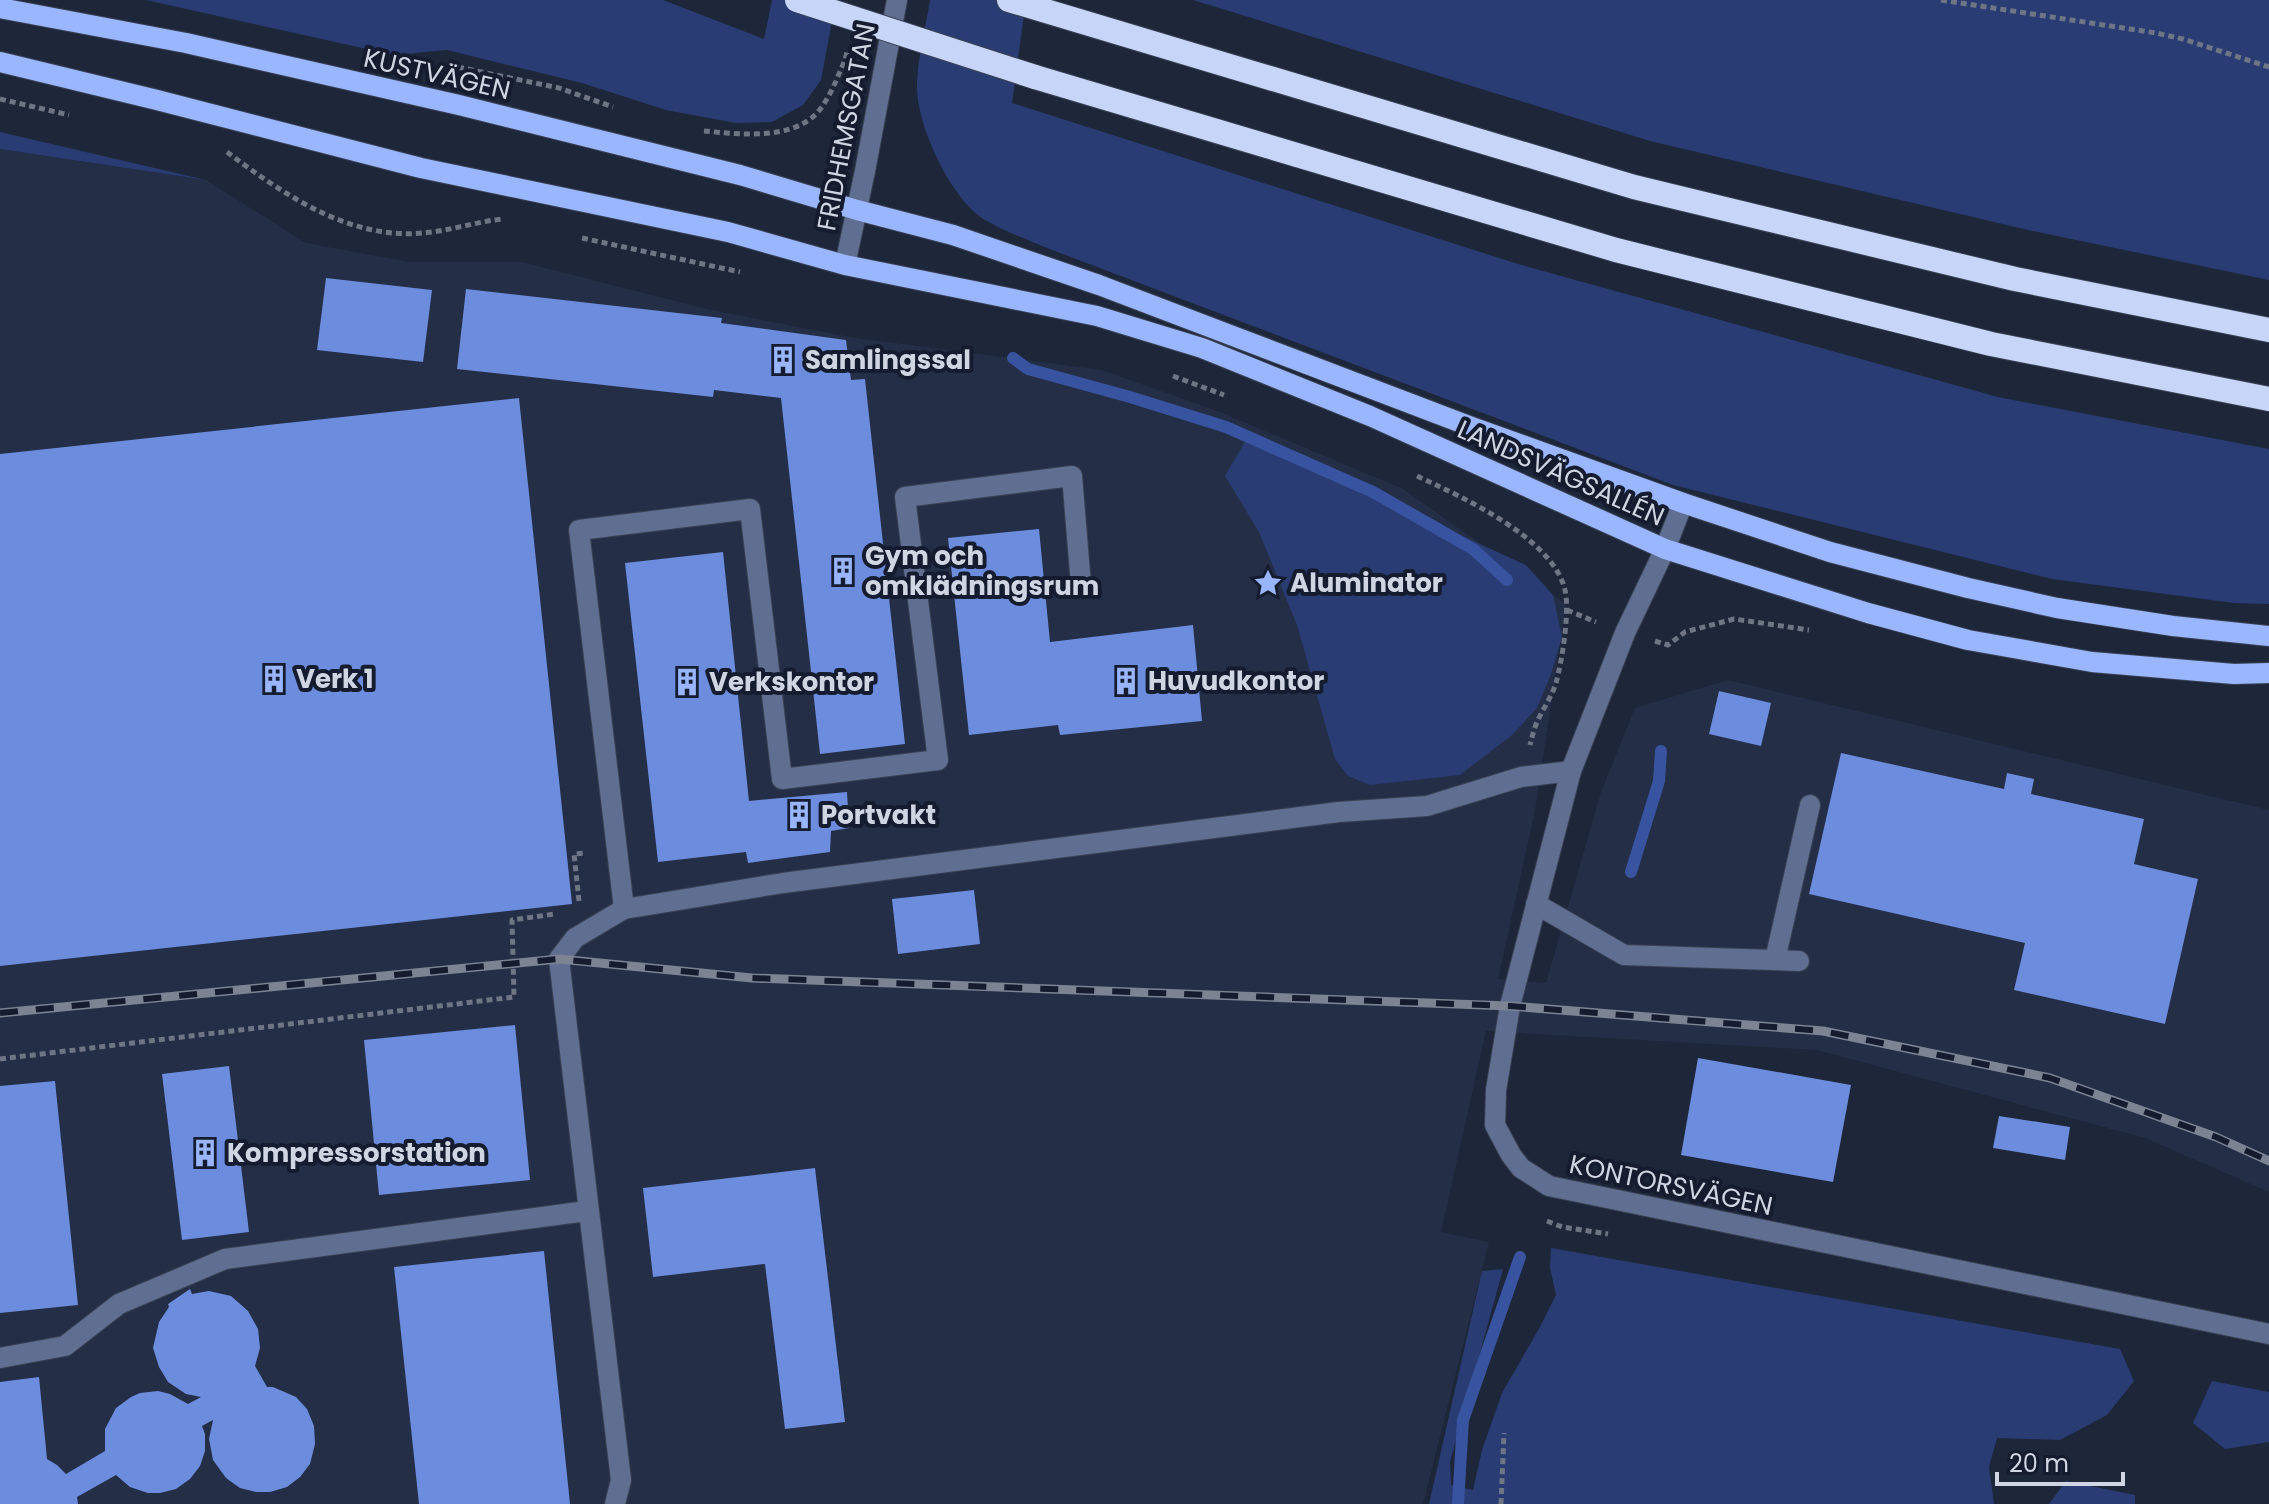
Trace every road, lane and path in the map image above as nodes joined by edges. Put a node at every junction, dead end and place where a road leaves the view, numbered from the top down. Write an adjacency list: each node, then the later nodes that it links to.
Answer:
1 (797, 0): 23 (highway, bridge)
2 (897, 0): 15 (street, FRIDHEMSGATAN)
3 (1009, 0): 20 (highway)
4 (1941, 0): 9 (path)
5 (0, 8): 15 (main road, KUSTVÄGEN)
6 (849, 43): 13 (path)
7 (0, 62): 18 (main road)
8 (448, 65): 11 (path)
9 (2269, 67)
10 (0, 99): 12 (path)
11 (614, 108)
12 (77, 117)
13 (702, 130)
14 (227, 152): 16 (path)
15 (857, 210): 18 (street, FRIDHEMSGATAN); 25 (main road, LANDSVÄGSALLÉN)
16 (515, 222)
17 (571, 235): 19 (path)
18 (845, 265): 26 (main road, LANDSVÄGSALLÉN)
19 (749, 274)
20 (2269, 330)
21 (1165, 373): 22 (path)
22 (1235, 399)
23 (2269, 399)
24 (1406, 471): 31 (path)
25 (1683, 503): 26 (street, KONTORSVÄGEN); 28 (main road, LANDSVÄGSALLÉN)
26 (1665, 549): 29 (main road, LANDSVÄGSALLÉN); 30 (street, KONTORSVÄGEN)
27 (1081, 585): 33 (street)
28 (2269, 636)
29 (2269, 673)
30 (1571, 771): 31 (street); 34 (street, KONTORSVÄGEN)
31 (1521, 777): 35 (street)
32 (1810, 805): 38 (street)
33 (617, 848): 35 (street); 36 (path)
34 (1536, 904): 38 (street); 42 (street, KONTORSVÄGEN)
35 (624, 909): 41 (street)
36 (580, 910)
37 (566, 912): 40 (path)
38 (1775, 960): 39 (street)
39 (1799, 961)
40 (0, 1059)
41 (587, 1211): 43 (street); 45 (street)
42 (2269, 1334)
43 (0, 1358)
44 (1504, 1433): 46 (path)
45 (615, 1504)
46 (1501, 1504)

